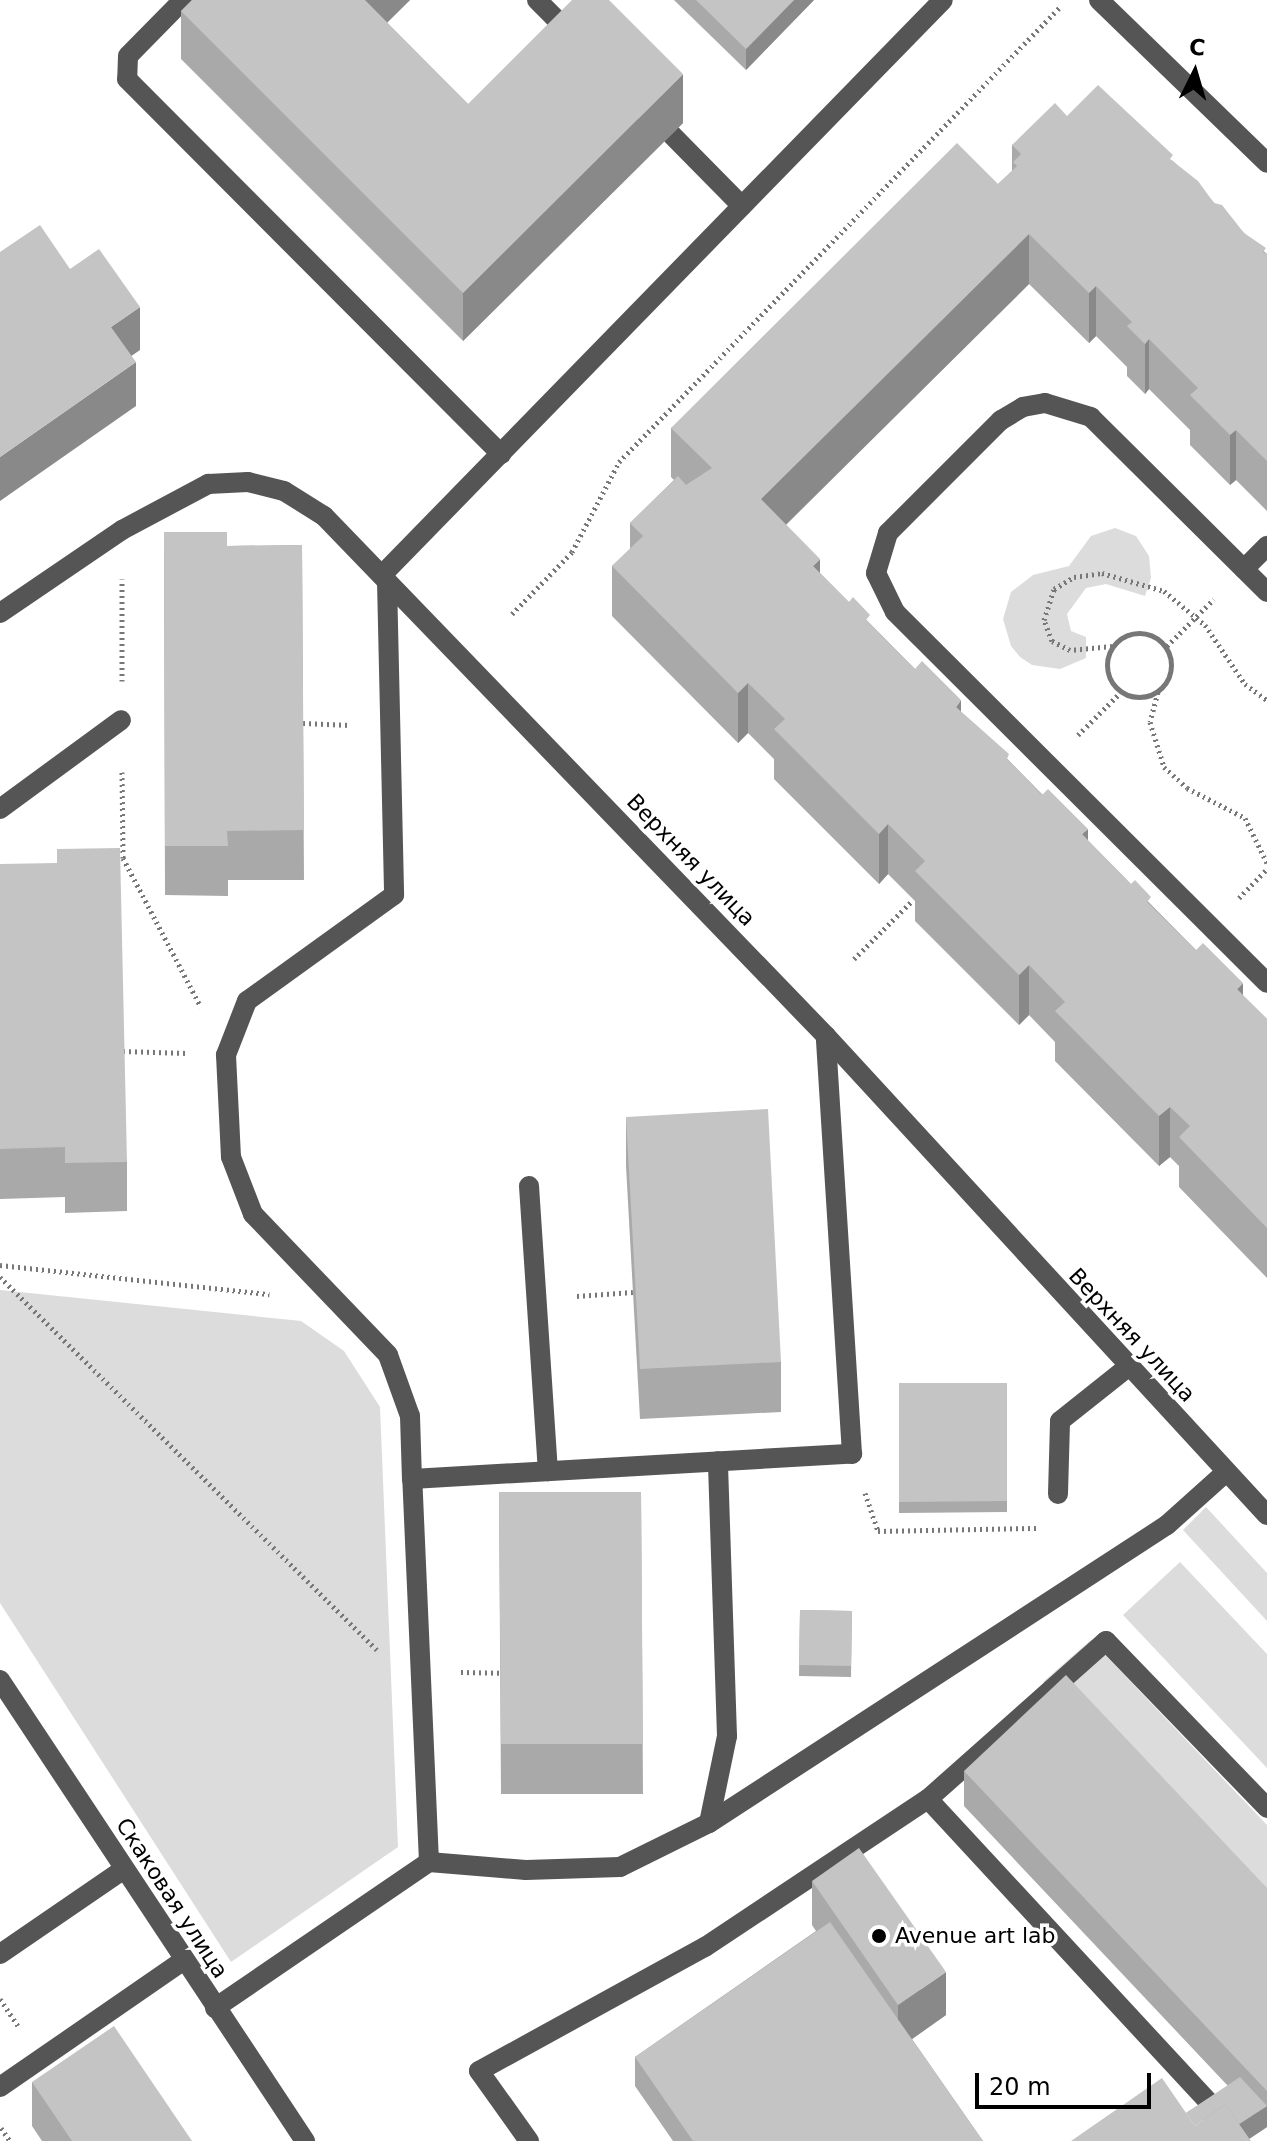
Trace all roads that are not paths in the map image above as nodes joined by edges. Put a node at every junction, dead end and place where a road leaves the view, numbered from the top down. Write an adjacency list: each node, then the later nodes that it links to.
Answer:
1 (183, 0): 9 (street)
2 (537, 0): 5 (street)
3 (943, 0): 8 (street)
4 (1099, 0): 7 (street)
5 (578, 42)
6 (671, 134): 8 (street)
7 (1267, 163)
8 (742, 206): 9 (street)
9 (501, 454): 12 (street)
10 (1267, 546): 11 (street)
11 (1244, 569): 13 (street); 17 (street)
12 (384, 578): 14 (street, Верхняя улица); 18 (street, Верхняя улица); 24 (street)
13 (1267, 592)
14 (0, 613)
15 (121, 720): 16 (street)
16 (0, 809)
17 (1267, 983)
18 (826, 1036): 20 (street, Верхняя улица); 21 (street)
19 (529, 1186): 22 (street)
20 (1128, 1367): 23 (street, Верхняя улица); 25 (street)
21 (718, 1461): 22 (street); 30 (street)
22 (548, 1471): 24 (street)
23 (1226, 1472): 26 (street, Верхняя улица); 30 (street)
24 (412, 1479): 31 (street)
25 (1058, 1494)
26 (1267, 1515)
27 (0, 1680): 32 (street, Скаковая улица)
28 (928, 1799): 29 (street); 37 (street); 39 (street)
29 (1267, 1808)
30 (709, 1823): 31 (street)
31 (429, 1862): 35 (street)
32 (124, 1869): 33 (street); 34 (street, Скаковая улица)
33 (0, 1954)
34 (184, 1960): 35 (street, Скаковая улица); 36 (street)
35 (215, 2008): 38 (street, Скаковая улица)
36 (0, 2087)
37 (1219, 2113)
38 (305, 2141)
39 (529, 2141)

